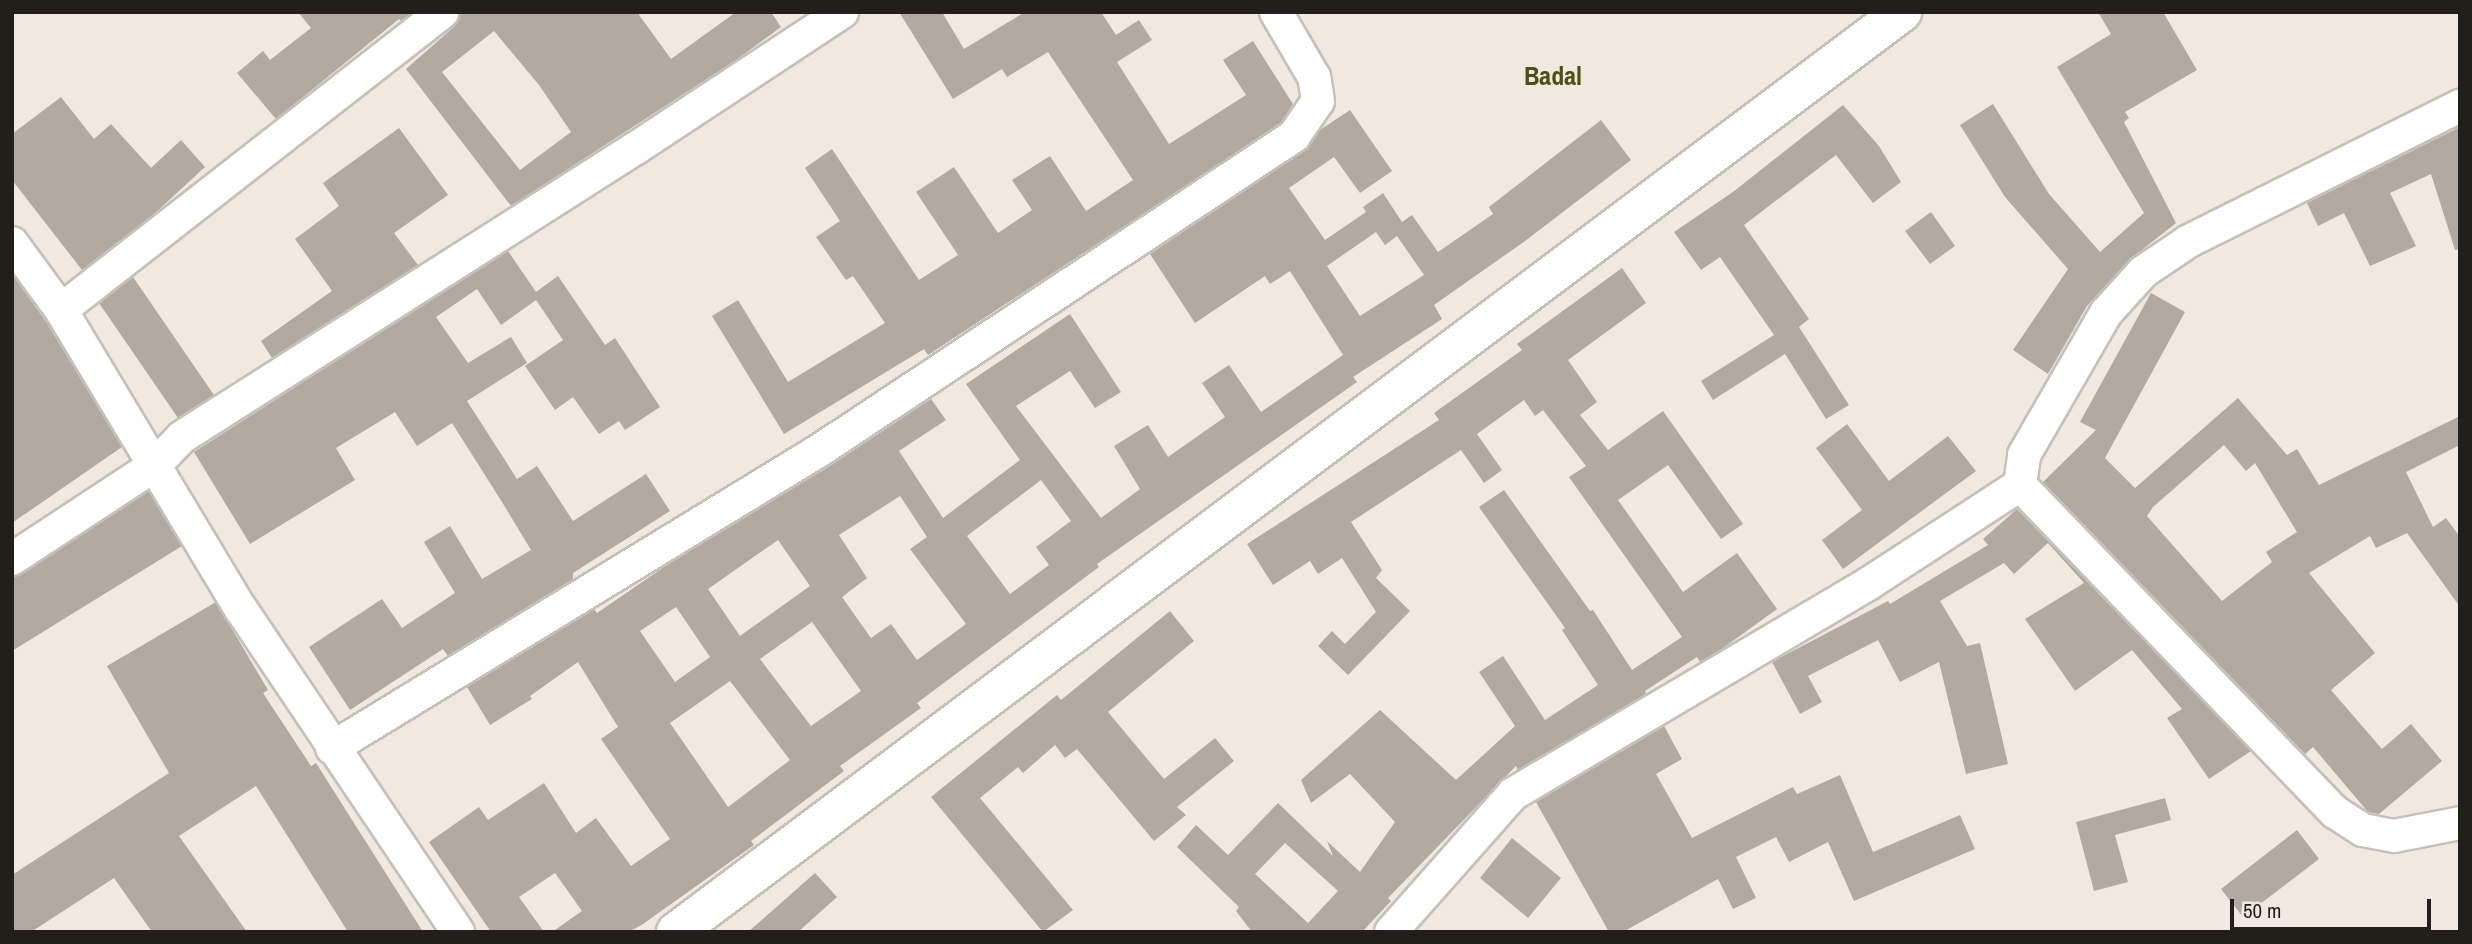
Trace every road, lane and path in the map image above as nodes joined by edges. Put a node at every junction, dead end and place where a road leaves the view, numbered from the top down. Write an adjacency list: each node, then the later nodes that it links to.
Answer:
1 (443, 12): 7 (street)
2 (842, 12): 8 (street)
3 (1276, 12): 11 (street)
4 (1902, 12): 14 (street)
5 (2460, 106): 9 (street)
6 (12, 243): 7 (street)
7 (61, 310): 8 (street)
8 (155, 465): 10 (street); 11 (street)
9 (2020, 485): 12 (street); 15 (street)
10 (12, 559)
11 (332, 748): 13 (street)
12 (2460, 823)
13 (458, 932)
14 (676, 932)
15 (1391, 932)

